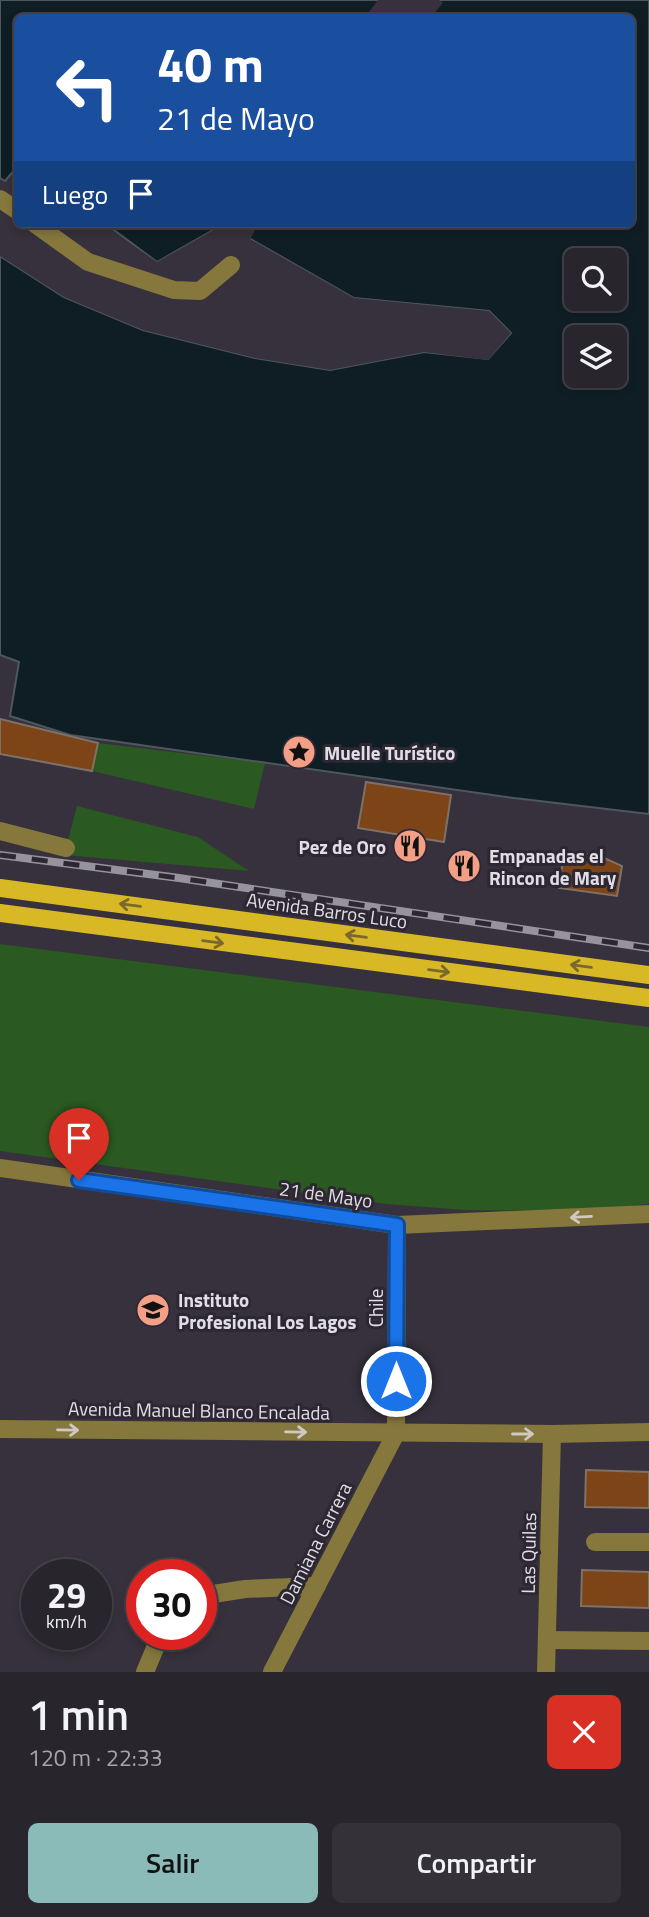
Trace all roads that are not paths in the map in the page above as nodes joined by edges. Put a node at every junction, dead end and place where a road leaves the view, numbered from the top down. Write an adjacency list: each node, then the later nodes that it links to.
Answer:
1 (41, 228): 2 (street)
2 (231, 265)
3 (0, 831): 4 (street)
4 (66, 848)
5 (0, 888): 7 (main road, Avenida Barros Luco, one-way to 5)
6 (0, 914): 8 (main road, one-way to 8)
7 (649, 975)
8 (649, 998)
9 (0, 1168): 11 (street, 21 de Mayo)
10 (649, 1214): 11 (street, 21 de Mayo, one-way to 11)
11 (397, 1225): 14 (street, Chile)
12 (0, 1429): 14 (street, Avenida Manuel Blanco Encalada, one-way to 14)
13 (649, 1432): 15 (street, Avenida Manuel Blanco Encalada)
14 (396, 1433): 15 (street, Avenida Manuel Blanco Encalada, one-way to 15); 18 (street, Damiana Carrera)
15 (552, 1434): 20 (street, Las Quilas)
16 (595, 1542): 17 (street)
17 (649, 1542)
18 (317, 1586): 19 (street); 24 (street, Damiana Carrera)
19 (217, 1593)
20 (547, 1640): 21 (street); 25 (street, Las Quilas)
21 (649, 1641)
22 (154, 1650): 23 (street)
23 (145, 1672)
24 (272, 1672)
25 (546, 1672)

